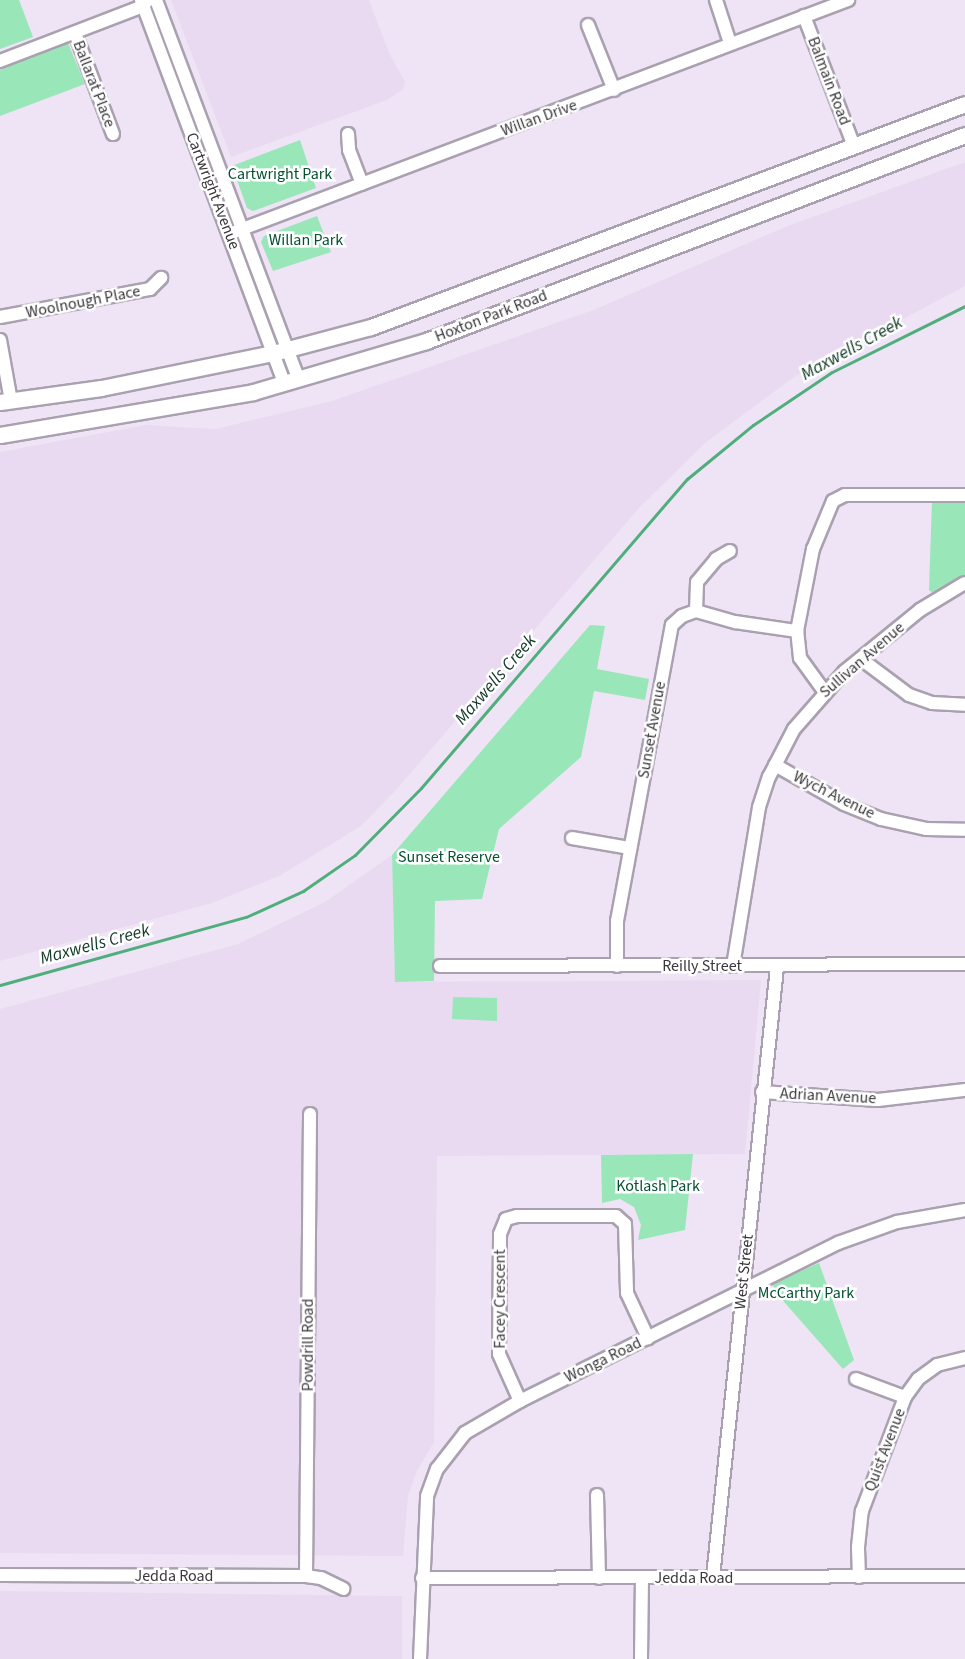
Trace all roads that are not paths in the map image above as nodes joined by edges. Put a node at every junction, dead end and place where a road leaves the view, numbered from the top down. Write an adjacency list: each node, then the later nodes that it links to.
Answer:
1 (156, 0): 17 (street, Cartwright Avenue)
2 (716, 0): 8 (street)
3 (848, 0): 5 (street, Willan Drive)
4 (144, 2): 7 (street); 18 (street, Cartwright Avenue)
5 (804, 16): 8 (street, Willan Drive); 15 (street, Balmain Road)
6 (588, 25): 10 (street)
7 (75, 33): 9 (street); 12 (street, Ballarat Place)
8 (730, 43): 10 (street, Willan Drive)
9 (0, 61)
10 (614, 90): 16 (street, Willan Drive)
11 (965, 105): 15 (main road, Hoxton Park Road)
12 (113, 134)
13 (348, 134): 16 (street)
14 (965, 135): 23 (main road, Hoxton Park Road)
15 (854, 146): 22 (main road, Hoxton Park Road)
16 (362, 183): 17 (street, Willan Drive)
17 (243, 230): 18 (street, Willan Drive); 22 (street, Cartwright Avenue)
18 (229, 234): 22 (street, Cartwright Avenue)
19 (161, 278): 20 (street, Woolnough Place)
20 (0, 317)
21 (0, 340): 24 (street)
22 (281, 351): 23 (street, Cartwright Avenue); 24 (main road, Hoxton Park Road)
23 (291, 380): 25 (main road, Hoxton Park Road)
24 (5, 402)
25 (0, 435)
26 (965, 495): 30 (street)
27 (730, 551): 29 (street)
28 (965, 583): 31 (street, Sullivan Avenue)
29 (696, 611): 30 (street); 37 (street, Sunset Avenue)
30 (797, 630): 32 (street)
31 (861, 659): 32 (street, Sullivan Avenue); 33 (street)
32 (824, 691): 34 (street, Sullivan Avenue)
33 (965, 705)
34 (775, 765): 35 (street, Wych Avenue); 41 (street, Sullivan Avenue)
35 (965, 830)
36 (572, 838): 37 (street)
37 (630, 848): 40 (street, Sunset Avenue)
38 (965, 964): 42 (street, Reilly Street)
39 (440, 966): 40 (street, Reilly Street)
40 (617, 966): 41 (street, Reilly Street)
41 (733, 966): 42 (street, Reilly Street)
42 (777, 967): 44 (street, West Street)
43 (965, 1090): 44 (street, Adrian Avenue)
44 (762, 1092): 47 (street, West Street)
45 (310, 1114): 55 (street, Powdrill Road)
46 (965, 1210): 47 (street, Wonga Road)
47 (743, 1290): 48 (street, Wonga Road); 57 (street, West Street)
48 (648, 1338): 52 (street, Wonga Road); 52 (street, Facey Crescent)
49 (965, 1358): 51 (street, Quist Avenue)
50 (856, 1378): 51 (street)
51 (905, 1397): 58 (street, Quist Avenue)
52 (520, 1401): 59 (street, Wonga Road)
53 (597, 1495): 60 (street)
54 (0, 1575): 55 (street, Jedda Road)
55 (306, 1576): 62 (street, Jedda Road)
56 (965, 1576): 58 (street, Jedda Road)
57 (713, 1577): 58 (street, Jedda Road); 61 (street, Jedda Road)
58 (859, 1577)
59 (422, 1578): 60 (street, Jedda Road); 63 (street, Wonga Road)
60 (599, 1578): 61 (street, Jedda Road)
61 (642, 1578): 64 (street)
62 (344, 1589)
63 (420, 1659)
64 (641, 1659)

